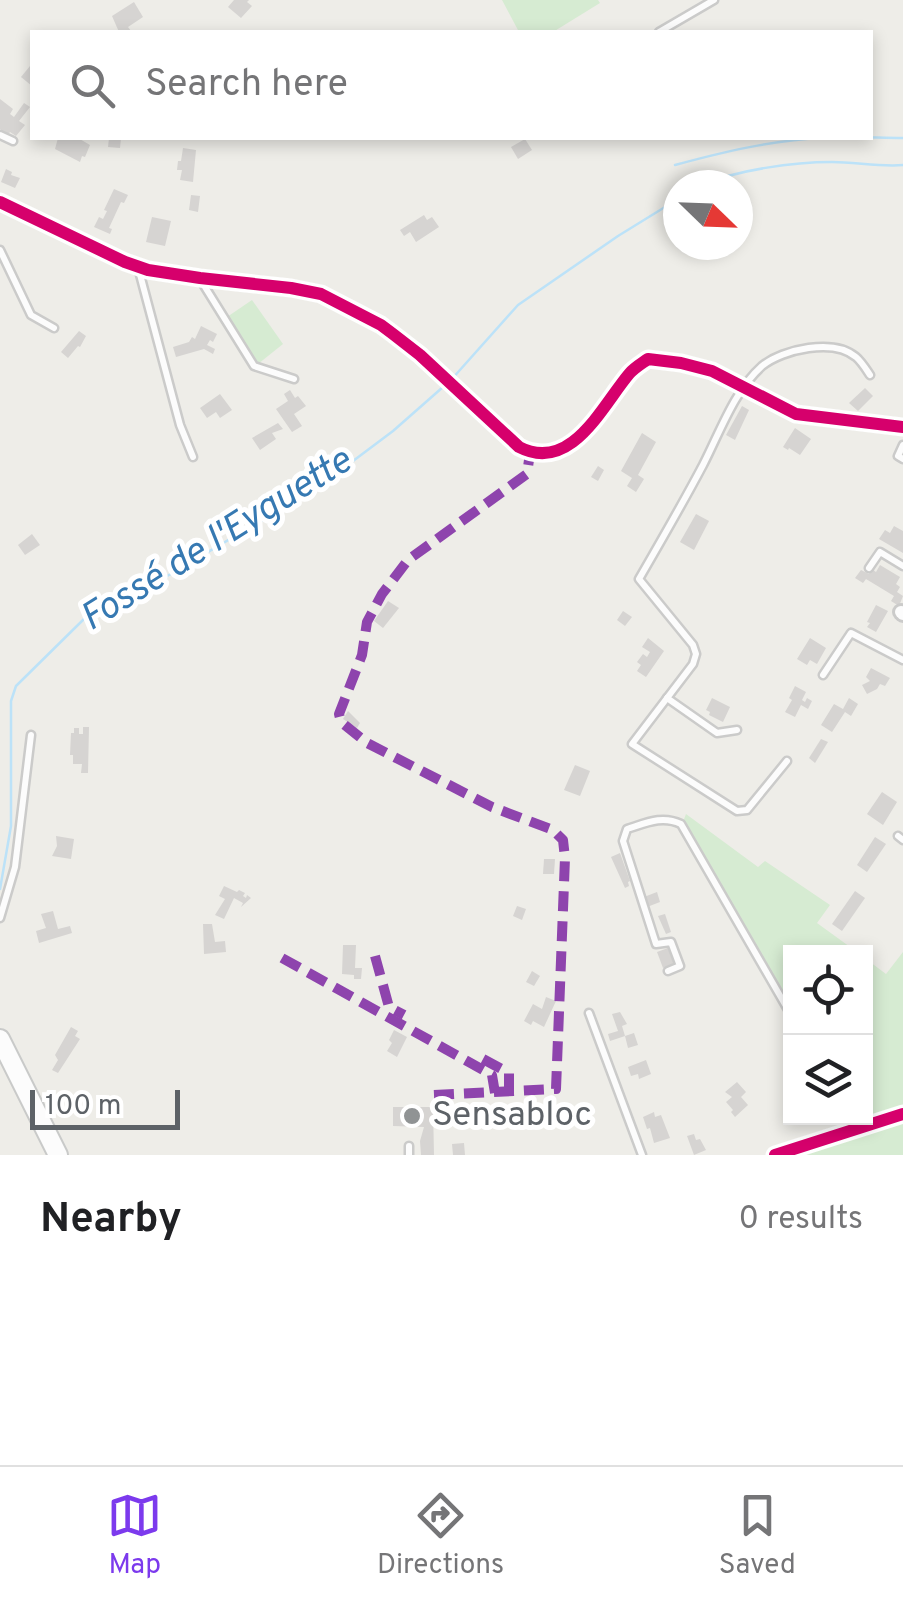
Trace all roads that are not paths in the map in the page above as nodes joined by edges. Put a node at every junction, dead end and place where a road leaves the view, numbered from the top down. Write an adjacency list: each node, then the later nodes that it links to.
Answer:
1 (714, 0): 2 (lane)
2 (662, 30)
3 (0, 135): 4 (lane)
4 (12, 141)
5 (0, 202): 7 (street)
6 (0, 250): 9 (lane)
7 (138, 267): 8 (street); 15 (lane)
8 (200, 278): 11 (lane); 12 (street)
9 (54, 328)
10 (870, 375): 12 (lane)
11 (294, 380)
12 (744, 387): 13 (street); 21 (lane)
13 (903, 426)
14 (903, 445): 16 (lane)
15 (193, 457)
16 (903, 458)
17 (903, 566): 18 (lane)
18 (870, 568)
19 (903, 660): 20 (lane)
20 (823, 676)
21 (668, 698): 22 (lane); 24 (lane)
22 (737, 730)
23 (32, 735): 25 (lane)
24 (788, 761)
25 (0, 918)
26 (668, 971): 27 (lane)
27 (783, 1001)
28 (589, 1013): 36 (lane)
29 (0, 1038): 34 (main road)
30 (903, 1114): 31 (street)
31 (873, 1120)
32 (850, 1125): 37 (street)
33 (410, 1146): 35 (lane)
34 (58, 1155)
35 (409, 1155)
36 (642, 1155)
37 (775, 1155)

